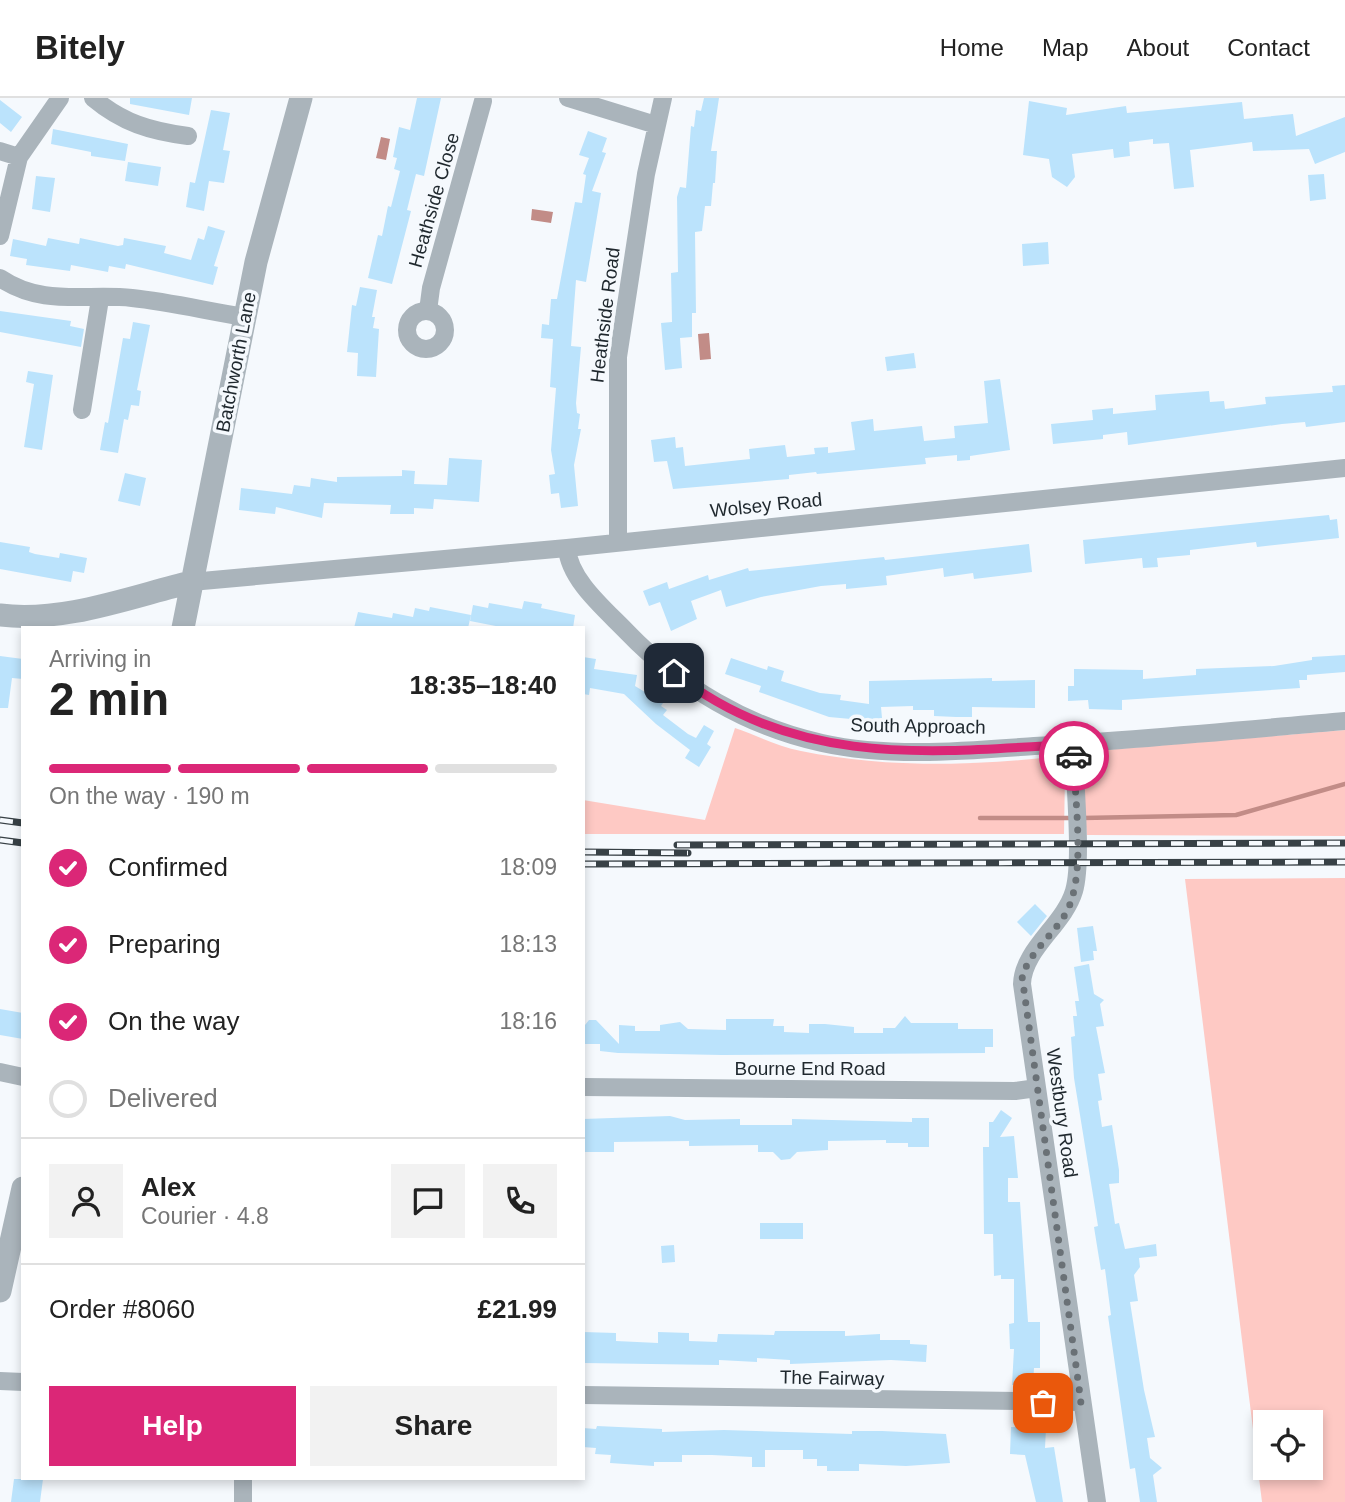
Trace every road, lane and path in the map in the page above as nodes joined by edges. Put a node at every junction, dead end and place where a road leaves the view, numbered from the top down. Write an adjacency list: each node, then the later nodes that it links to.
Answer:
1 (60, 98): 10 (street)
2 (93, 98): 8 (street)
3 (300, 98): 15 (street, Batchworth Lane)
4 (568, 98): 7 (street)
5 (663, 98): 7 (street, Heathside Road)
6 (485, 99): 14 (street, Heathside Close)
7 (656, 125): 18 (street, Heathside Road)
8 (188, 136)
9 (0, 151): 10 (street)
10 (19, 157): 11 (street)
11 (0, 236)
12 (0, 278): 13 (street)
13 (100, 299): 15 (street); 16 (street)
14 (428, 311)
15 (245, 317): 20 (street, Batchworth Lane)
16 (82, 410)
17 (1345, 468): 18 (street, Wolsey Road)
18 (618, 540): 19 (street, Wolsey Road)
19 (567, 548): 20 (street, Wolsey Road); 24 (street, South Approach)
20 (191, 582): 21 (street); 22 (street, Batchworth Lane)
21 (0, 615)
22 (183, 626)
23 (1345, 721): 24 (street, South Approach)
24 (1074, 744): 28 (street, Westbury Road)
25 (0, 1072): 26 (street)
26 (21, 1077)
27 (585, 1087): 28 (street, Bourne End Road)
28 (1037, 1088): 34 (street, Westbury Road)
29 (21, 1197): 30 (street)
30 (0, 1291)
31 (0, 1381): 32 (street)
32 (21, 1382)
33 (585, 1395): 34 (street, The Fairway)
34 (1081, 1402): 37 (street, Westbury Road)
35 (243, 1480): 36 (street)
36 (243, 1502)
37 (1097, 1502)

